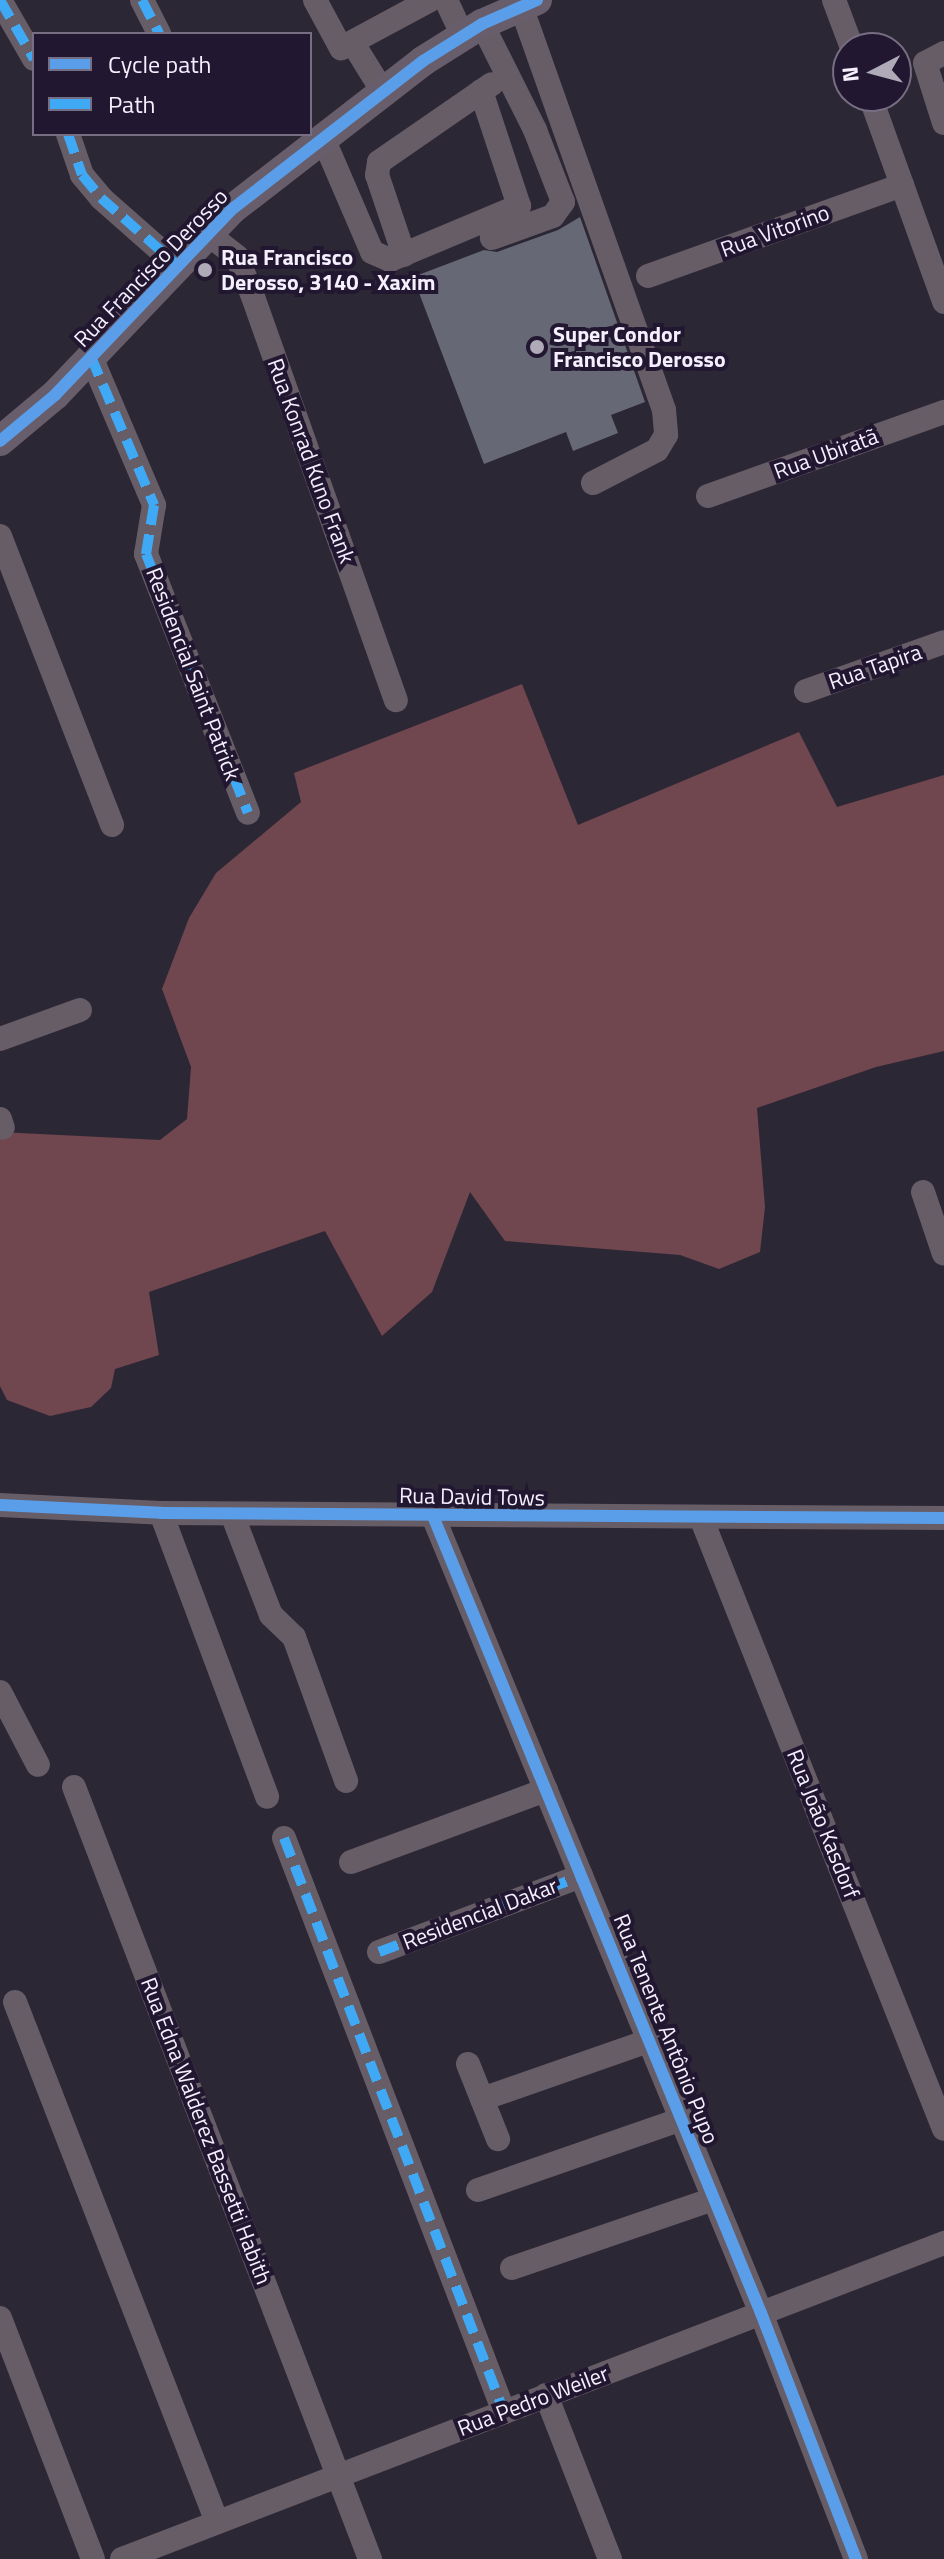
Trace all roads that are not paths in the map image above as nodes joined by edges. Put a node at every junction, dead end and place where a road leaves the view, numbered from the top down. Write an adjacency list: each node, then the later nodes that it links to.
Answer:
1 (0, 0): 13 (street)
2 (142, 0): 9 (street)
3 (315, 0): 11 (street)
4 (430, 0): 11 (street)
5 (446, 0): 8 (street)
6 (834, 0): 10 (street)
7 (530, 4): 8 (main road, Rua Francisco Derosso); 31 (street)
8 (473, 30): 14 (street); 16 (main road, Rua Francisco Derosso)
9 (158, 32)
10 (846, 32)
11 (354, 45): 16 (street)
12 (944, 53): 18 (street)
13 (32, 56)
14 (505, 77): 15 (street); 23 (street)
15 (481, 91): 24 (street); 24 (street)
16 (383, 92): 20 (main road, Rua Francisco Derosso)
17 (876, 112): 21 (street)
18 (944, 123)
19 (69, 136): 25 (street)
20 (323, 138): 22 (main road, Rua Francisco Derosso); 24 (street)
21 (902, 185): 26 (street, Rua Vitorino); 27 (street)
22 (208, 234): 25 (main road, Rua Francisco Derosso); 36 (street, Rua Konrad Kuno Frank)
23 (486, 240)
24 (404, 255)
25 (178, 266): 28 (main road, Rua Francisco Derosso)
26 (648, 276)
27 (944, 302)
28 (91, 357): 30 (main road, Rua Francisco Derosso); 37 (street, Residencial Saint Patrick)
29 (944, 412): 32 (street, Rua Ubiratã)
30 (4, 431)
31 (593, 483)
32 (708, 496)
33 (0, 536): 38 (street)
34 (944, 642): 35 (street, Rua Tapira)
35 (806, 691)
36 (396, 700)
37 (248, 813)
38 (112, 825)
39 (80, 1010): 40 (street)
40 (0, 1039)
41 (923, 1192): 42 (street)
42 (944, 1254)
43 (0, 1505): 44 (street, Rua David Tows)
44 (161, 1513): 45 (street, Rua David Tows); 54 (street)
45 (232, 1514): 46 (street, Rua David Tows); 51 (street)
46 (433, 1516): 48 (street, Rua David Tows); 53 (street, Rua Tenente Antônio Pupo)
47 (944, 1519): 48 (street, Rua David Tows)
48 (702, 1520): 64 (street, Rua João Kasdorf)
49 (0, 1692): 50 (street)
50 (38, 1765)
51 (346, 1781)
52 (74, 1787): 74 (street, Rua Edna Walderez Bassetti Habith)
53 (546, 1790): 56 (street); 57 (street, Rua Tenente Antônio Pupo)
54 (267, 1797)
55 (284, 1838): 73 (street)
56 (351, 1862)
57 (581, 1876): 58 (street, Residencial Dakar); 60 (street, Rua Tenente Antônio Pupo)
58 (379, 1952)
59 (15, 2002): 75 (street)
60 (649, 2041): 62 (street); 63 (street, Rua Tenente Antônio Pupo)
61 (468, 2064): 62 (street)
62 (482, 2099): 65 (street)
63 (682, 2119): 66 (street); 67 (street, Rua Tenente Antônio Pupo)
64 (944, 2129)
65 (498, 2139)
66 (478, 2190)
67 (714, 2199): 69 (street); 70 (street, Rua Tenente Antônio Pupo)
68 (944, 2243): 70 (street, Rua Pedro Weiler)
69 (512, 2268)
70 (761, 2313): 72 (street, Rua Pedro Weiler); 80 (street, Rua Tenente Antônio Pupo)
71 (0, 2318): 77 (street)
72 (546, 2395): 73 (street, Rua Pedro Weiler); 79 (street)
73 (504, 2412): 74 (street, Rua Pedro Weiler)
74 (337, 2475): 75 (street, Rua Pedro Weiler); 78 (street, Rua Edna Walderez Bassetti Habith)
75 (217, 2522): 76 (street, Rua Pedro Weiler)
76 (133, 2557)
77 (93, 2559)
78 (370, 2559)
79 (610, 2559)
80 (856, 2559)

